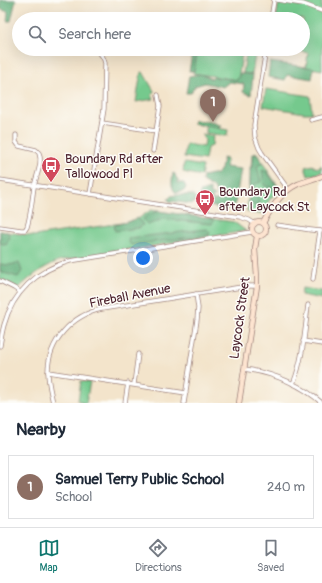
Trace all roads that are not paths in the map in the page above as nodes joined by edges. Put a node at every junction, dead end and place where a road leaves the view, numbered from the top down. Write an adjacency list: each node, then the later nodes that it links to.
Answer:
1 (274, 0): 4 (street)
2 (277, 0): 3 (street)
3 (322, 11)
4 (272, 12)
5 (102, 56): 10 (street)
6 (265, 56): 17 (street)
7 (158, 95): 11 (street)
8 (322, 117): 9 (street)
9 (310, 120)
10 (102, 123): 11 (street); 18 (street)
11 (156, 131): 13 (street)
12 (16, 135): 16 (street)
13 (153, 151)
14 (322, 176): 17 (street)
15 (0, 180): 16 (street)
16 (34, 185): 18 (street); 22 (street)
17 (288, 189): 19 (street)
18 (90, 194): 20 (street)
19 (263, 223): 20 (street); 25 (street)
20 (255, 224): 24 (street)
21 (277, 225): 23 (street)
22 (0, 227)
23 (321, 231): 26 (street)
24 (252, 232): 25 (street); 29 (street)
25 (257, 236): 28 (street, Laycock Street)
26 (313, 279)
27 (0, 281): 29 (street)
28 (257, 286): 30 (street, Fireball Avenue); 36 (street, Laycock Street)
29 (20, 292): 34 (street)
30 (196, 294): 37 (street, Fireball Avenue); 41 (street)
31 (308, 305): 32 (street)
32 (303, 341): 33 (street); 40 (street)
33 (322, 344)
34 (0, 346)
35 (138, 354): 39 (street)
36 (244, 369): 40 (street); 45 (street, Laycock Street)
37 (48, 372): 38 (street); 42 (street, Fireball Avenue)
38 (128, 383): 39 (street); 43 (street)
39 (134, 384): 41 (street)
40 (293, 384): 46 (street)
41 (186, 393): 44 (street)
42 (53, 403)
43 (125, 403)
44 (184, 403)
45 (239, 403)
46 (322, 403)

